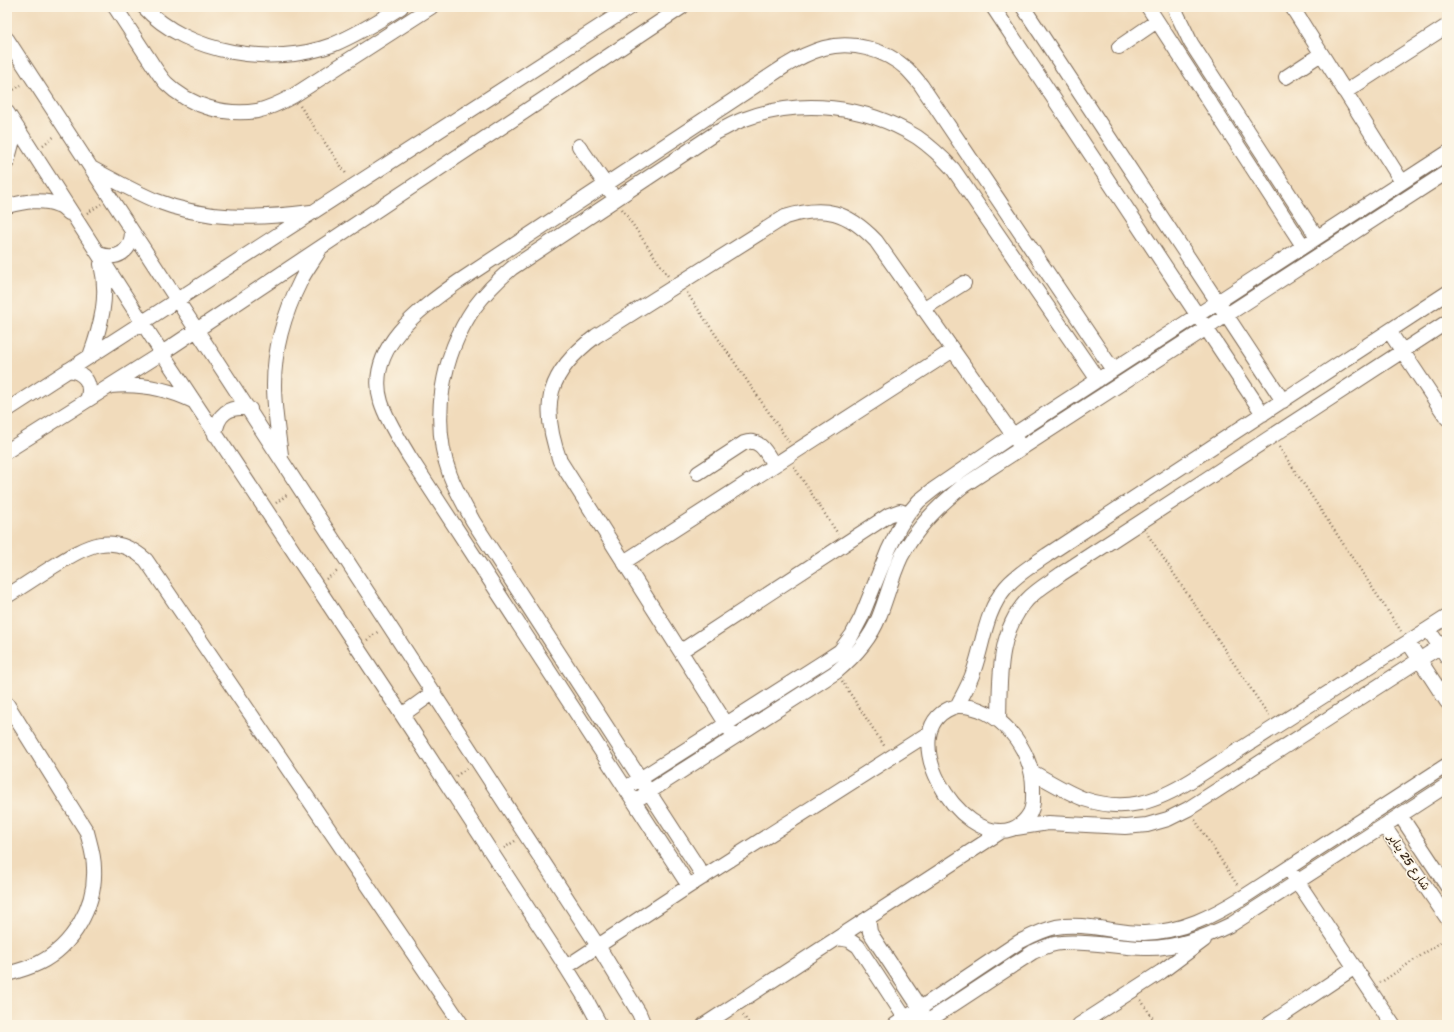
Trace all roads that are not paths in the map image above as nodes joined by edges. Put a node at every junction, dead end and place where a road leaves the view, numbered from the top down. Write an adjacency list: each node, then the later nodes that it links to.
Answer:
1 (115, 7): 4 (street)
2 (144, 7): 3 (street)
3 (401, 7)
4 (431, 7)
5 (630, 7): 33 (street)
6 (682, 7): 38 (street)
7 (993, 7): 47 (street)
8 (1023, 7): 45 (street)
9 (1148, 7): 12 (street)
10 (1175, 7): 14 (street)
11 (1292, 7): 18 (street)
12 (1157, 21): 16 (street); 17 (street)
13 (1447, 26): 20 (street)
14 (1184, 30): 16 (street); 36 (street)
15 (7, 39): 25 (street)
16 (1170, 40): 37 (street)
17 (1119, 47)
18 (1321, 54): 19 (street); 20 (street)
19 (1286, 77)
20 (1345, 92): 28 (street)
21 (9, 115): 24 (street); 34 (street)
22 (579, 146): 30 (street)
23 (1447, 153): 28 (street)
24 (7, 162)
25 (92, 168): 33 (street); 35 (street)
26 (1447, 172): 48 (street)
27 (981, 174): 29 (street); 30 (street); 59 (street)
28 (1402, 182): 36 (street)
29 (964, 184): 31 (street); 60 (street)
30 (606, 185): 31 (street); 40 (street)
31 (615, 198): 42 (street)
32 (7, 206): 34 (street)
33 (315, 212): 44 (street)
34 (75, 218): 39 (street)
35 (132, 231): 39 (street); 44 (street)
36 (1317, 237): 37 (street)
37 (1303, 246): 45 (street)
38 (321, 248): 52 (street); 73 (street)
39 (99, 254): 50 (street); 57 (street)
40 (480, 267): 42 (street); 100 (street)
41 (964, 283): 46 (street)
42 (493, 285): 98 (street)
43 (1447, 293): 53 (street)
44 (178, 299): 50 (street); 52 (street)
45 (1218, 302): 47 (street); 48 (street)
46 (923, 308): 54 (street); 79 (street)
47 (1198, 315): 51 (street); 59 (street)
48 (1226, 316): 51 (street); 63 (street)
49 (1447, 322): 55 (street)
50 (142, 323): 56 (street); 57 (street)
51 (1207, 328): 67 (street); 71 (street)
52 (197, 329): 56 (street); 65 (street)
53 (1389, 331): 55 (street); 63 (street)
54 (953, 350): 70 (street); 74 (street)
55 (1403, 351): 68 (street); 77 (street)
56 (162, 353): 61 (street); 64 (street)
57 (90, 356): 58 (street)
58 (68, 370): 62 (street); 66 (street)
59 (1113, 370): 60 (street)
60 (1098, 380): 70 (street)
61 (108, 386): 62 (street); 64 (street)
62 (87, 400): 72 (street)
63 (1283, 401): 67 (street)
64 (194, 402): 69 (street)
65 (250, 409): 69 (street); 73 (street)
66 (7, 410)
67 (1263, 414): 76 (street)
68 (1447, 418)
69 (215, 435): 91 (street)
70 (1013, 436): 71 (street); 78 (street)
71 (1022, 448): 95 (street)
72 (7, 451)
73 (282, 459): 87 (street)
74 (774, 465): 75 (street); 79 (street)
75 (698, 473)
76 (1148, 489): 77 (street); 90 (street)
77 (1161, 509): 92 (street)
78 (908, 514): 85 (street); 93 (street)
79 (624, 562): 85 (street)
80 (7, 596): 124 (street)
81 (1447, 617): 82 (street)
82 (1428, 629): 83 (street); 84 (street)
83 (1408, 642): 86 (street); 101 (street)
84 (1445, 648): 86 (street)
85 (681, 652): 93 (street)
86 (1419, 660): 88 (street); 104 (street)
87 (434, 692): 91 (street); 118 (street)
88 (1447, 702)
89 (7, 704): 121 (street)
90 (957, 706): 92 (street); 94 (street)
91 (402, 715): 119 (street)
92 (999, 721): 97 (street)
93 (727, 724): 95 (street); 98 (street)
94 (929, 733): 108 (street); 110 (street)
95 (734, 736): 102 (street)
96 (1447, 765): 109 (street)
97 (1032, 772): 101 (street); 107 (street)
98 (640, 779): 100 (street); 102 (street)
99 (1447, 785): 105 (street)
100 (626, 789): 103 (street)
101 (1175, 790): 104 (street)
102 (648, 792): 103 (street); 110 (street)
103 (634, 801): 112 (street)
104 (1188, 809): 107 (street)
105 (1400, 815): 106 (street); 113 (street, شارع 25 يناير)
106 (1384, 826): 111 (street); 115 (street, شارع 25 يناير)
107 (1016, 828): 108 (street)
108 (1002, 831): 114 (street)
109 (1289, 868): 111 (street); 122 (street)
110 (704, 877): 112 (street)
111 (1298, 882): 116 (street); 120 (street)
112 (690, 886): 118 (street)
113 (1447, 886)
114 (868, 918): 117 (street); 122 (street)
115 (1447, 918)
116 (1212, 934): 128 (street); 129 (street)
117 (838, 938): 123 (street); 127 (street)
118 (598, 946): 119 (street); 126 (street)
119 (566, 967): 125 (street)
120 (1355, 968): 130 (street); 131 (street)
121 (7, 974)
122 (920, 1008): 123 (street); 128 (street)
123 (904, 1023)
124 (462, 1025)
125 (600, 1025)
126 (644, 1025)
127 (704, 1025)
128 (922, 1025)
129 (1079, 1025)
130 (1268, 1025)
131 (1393, 1025)

